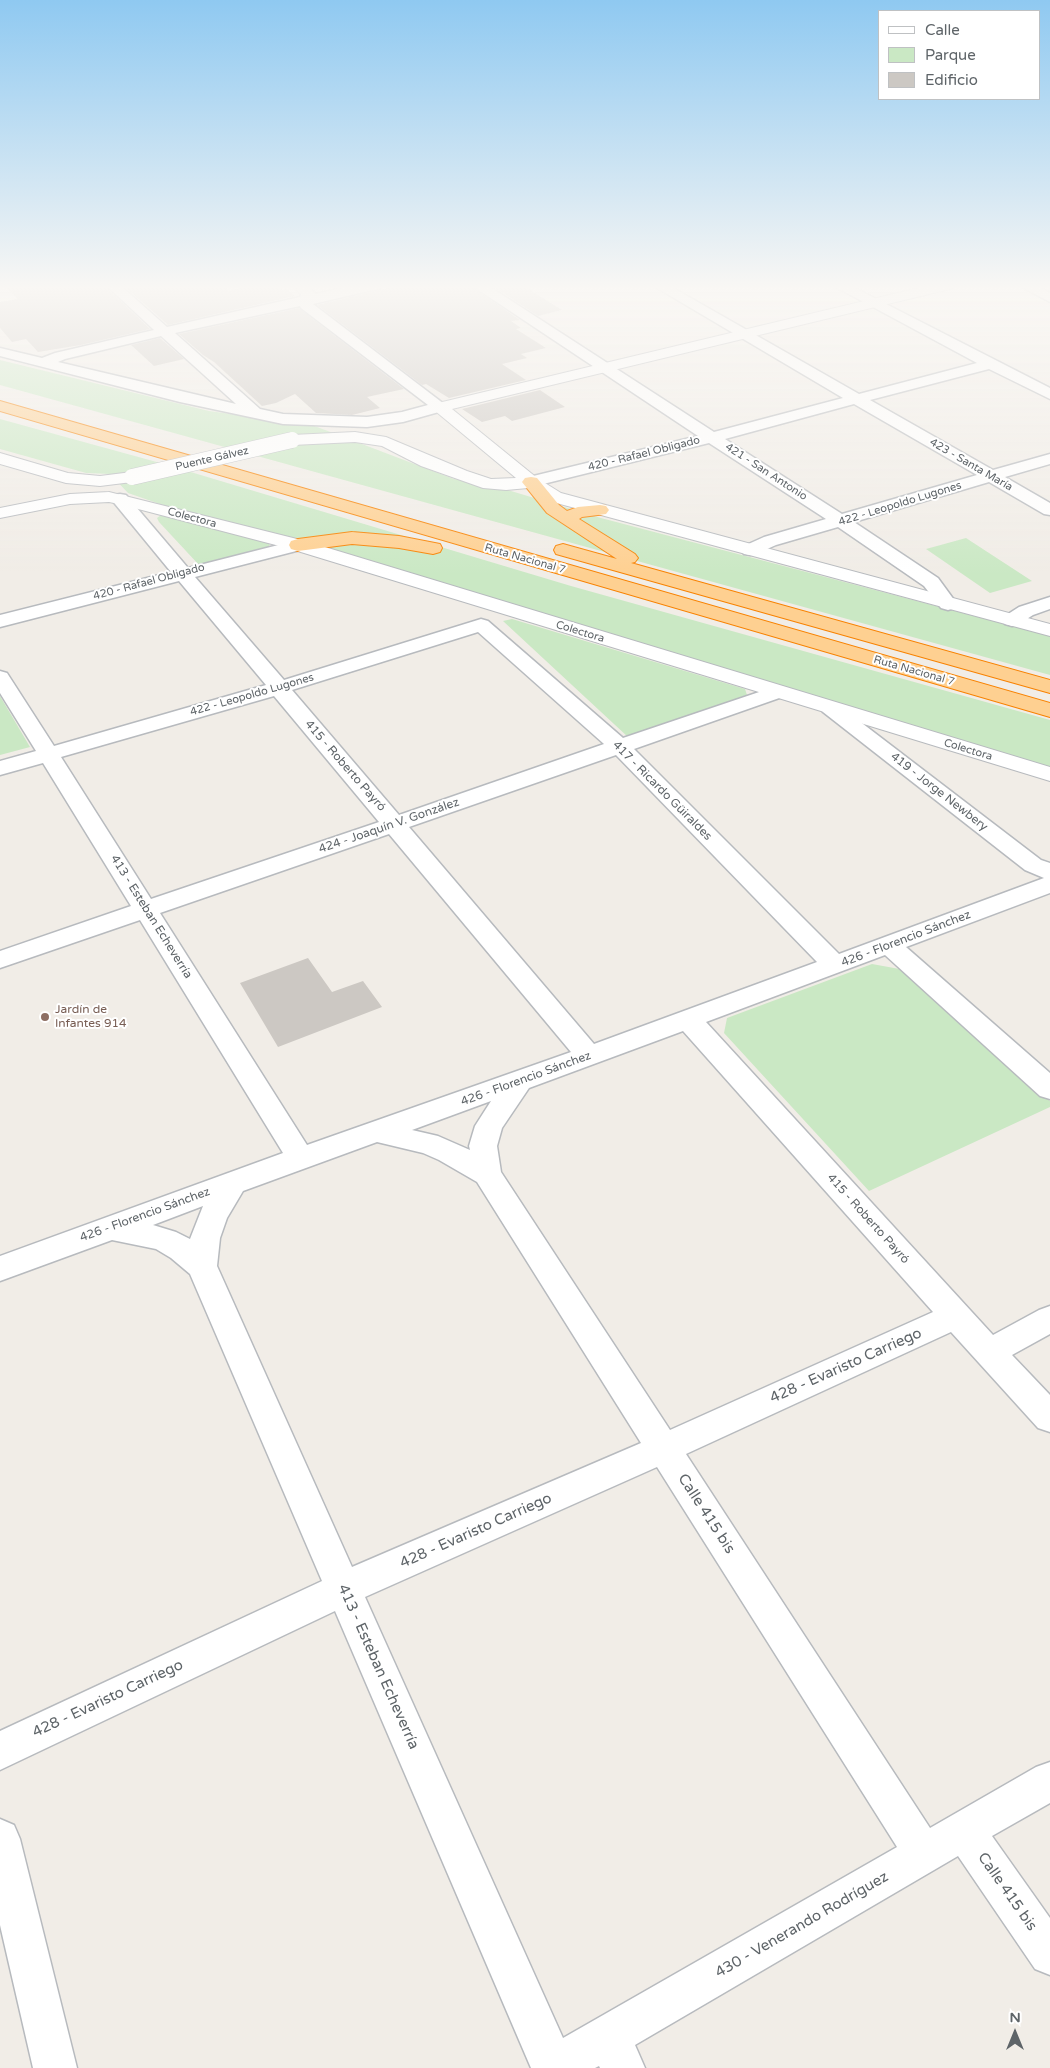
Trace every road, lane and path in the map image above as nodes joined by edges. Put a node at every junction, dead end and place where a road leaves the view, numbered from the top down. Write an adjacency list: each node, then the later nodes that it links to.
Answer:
1 (117, 382): 14 (street)
2 (219, 382): 14 (street)
3 (406, 382): 13 (street)
4 (550, 382): 13 (street)
5 (627, 382): 15 (street, 421 - San Antonio)
6 (826, 382): 11 (street, 423 - Santa María)
7 (923, 382): 11 (street, 420 - Rafael Obligado)
8 (1025, 382): 10 (street)
9 (0, 391): 26 (highway, Ruta Nacional 7)
10 (1050, 394)
11 (857, 399): 15 (street, 420 - Rafael Obligado); 18 (street, 423 - Santa María)
12 (0, 406): 32 (highway, Ruta Nacional 7)
13 (440, 408): 14 (street); 19 (street)
14 (253, 411)
15 (712, 437): 19 (street, 420 - Rafael Obligado); 25 (street, 421 - San Antonio)
16 (0, 458): 19 (street, Puente Gálvez, bridge)
17 (1050, 458): 18 (street, 422 - Leopoldo Lugones)
18 (991, 476): 22 (street, 423 - Santa María); 25 (street, 422 - Leopoldo Lugones)
19 (531, 482): 21 (street); 24 (highway)
20 (115, 498): 23 (street, Colectora); 27 (street, Colectora); 30 (street, 415 - Roberto Payró)
21 (600, 510): 24 (highway); 29 (street)
22 (1050, 510)
23 (0, 513)
24 (568, 520): 31 (highway)
25 (841, 521): 29 (street, 422 - Leopoldo Lugones); 35 (street, 421 - San Antonio)
26 (499, 532)
27 (298, 545): 30 (street, 420 - Rafael Obligado); 32 (highway); 34 (street, Colectora)
28 (547, 546): 31 (highway, Ruta Nacional 7)
29 (750, 550): 35 (street)
30 (181, 574): 37 (street, 420 - Rafael Obligado); 42 (street, 415 - Roberto Payró)
31 (701, 589): 41 (highway, Ruta Nacional 7)
32 (634, 591): 45 (highway, Ruta Nacional 7)
33 (1050, 603): 36 (street)
34 (489, 604): 38 (street); 43 (street, Colectora)
35 (948, 604): 36 (street)
36 (1012, 620): 39 (street)
37 (0, 621)
38 (481, 625): 42 (street, 422 - Leopoldo Lugones); 46 (street, 417 - Ricardo Güiraldes)
39 (1050, 630)
40 (0, 677): 47 (street, 413 - Esteban Echeverría)
41 (1050, 687)
42 (279, 688): 47 (street, 422 - Leopoldo Lugones); 50 (street, 415 - Roberto Payró)
43 (778, 692): 44 (street, Colectora); 46 (street, 424 - Joaquín V. González)
44 (830, 708): 49 (street, Colectora); 51 (street, 419 - Jorge Newbery)
45 (1050, 710)
46 (620, 747): 50 (street, 424 - Joaquín V. González); 56 (street, 417 - Ricardo Güiraldes)
47 (49, 753): 48 (street, 422 - Leopoldo Lugones); 53 (street, 413 - Esteban Echeverría)
48 (0, 768)
49 (1050, 774)
50 (396, 824): 53 (street, 424 - Joaquín V. González); 58 (street, 415 - Roberto Payró)
51 (1050, 872)
52 (1050, 884): 54 (street, 426 - Florencio Sánchez)
53 (146, 910): 55 (street, 424 - Joaquín V. González); 62 (street, 413 - Esteban Echeverría)
54 (889, 945): 56 (street, 426 - Florencio Sánchez); 60 (street)
55 (0, 960)
56 (835, 965): 57 (street, 426 - Florencio Sánchez)
57 (688, 1019): 58 (street, 426 - Florencio Sánchez); 68 (street, 415 - Roberto Payró)
58 (589, 1056): 59 (street, 426 - Florencio Sánchez)
59 (519, 1081): 61 (street, 426 - Florencio Sánchez); 63 (street, Calle 415 bis)
60 (1050, 1089)
61 (378, 1132): 62 (street, 426 - Florencio Sánchez); 63 (street, Calle 415 bis)
62 (301, 1158): 64 (street, 426 - Florencio Sánchez)
63 (487, 1174): 72 (street, Calle 415 bis)
64 (234, 1183): 65 (street, 426 - Florencio Sánchez); 66 (street, 413 - Esteban Echeverría)
65 (110, 1228): 66 (street, 413 - Esteban Echeverría); 67 (street, 426 - Florencio Sánchez)
66 (202, 1266): 73 (street, 413 - Esteban Echeverría)
67 (0, 1269)
68 (956, 1316): 70 (street, 415 - Roberto Payró); 72 (street, 428 - Evaristo Carriego)
69 (1050, 1319): 70 (street)
70 (990, 1352): 71 (street, 415 - Roberto Payró)
71 (1050, 1418)
72 (664, 1448): 73 (street, 428 - Evaristo Carriego); 78 (street, Calle 415 bis)
73 (343, 1589): 74 (street, 428 - Evaristo Carriego); 82 (street, 413 - Esteban Echeverría)
74 (0, 1751)
75 (1050, 1781): 76 (street, 430 - Venerando Rodríguez)
76 (964, 1830): 78 (street, 430 - Venerando Rodríguez); 79 (street, Calle 415 bis)
77 (0, 1839): 81 (street)
78 (924, 1854): 80 (street, 430 - Venerando Rodríguez)
79 (1050, 1954)
80 (615, 2052): 82 (street, 430 - Venerando Rodríguez)
81 (55, 2068)
82 (554, 2068)

